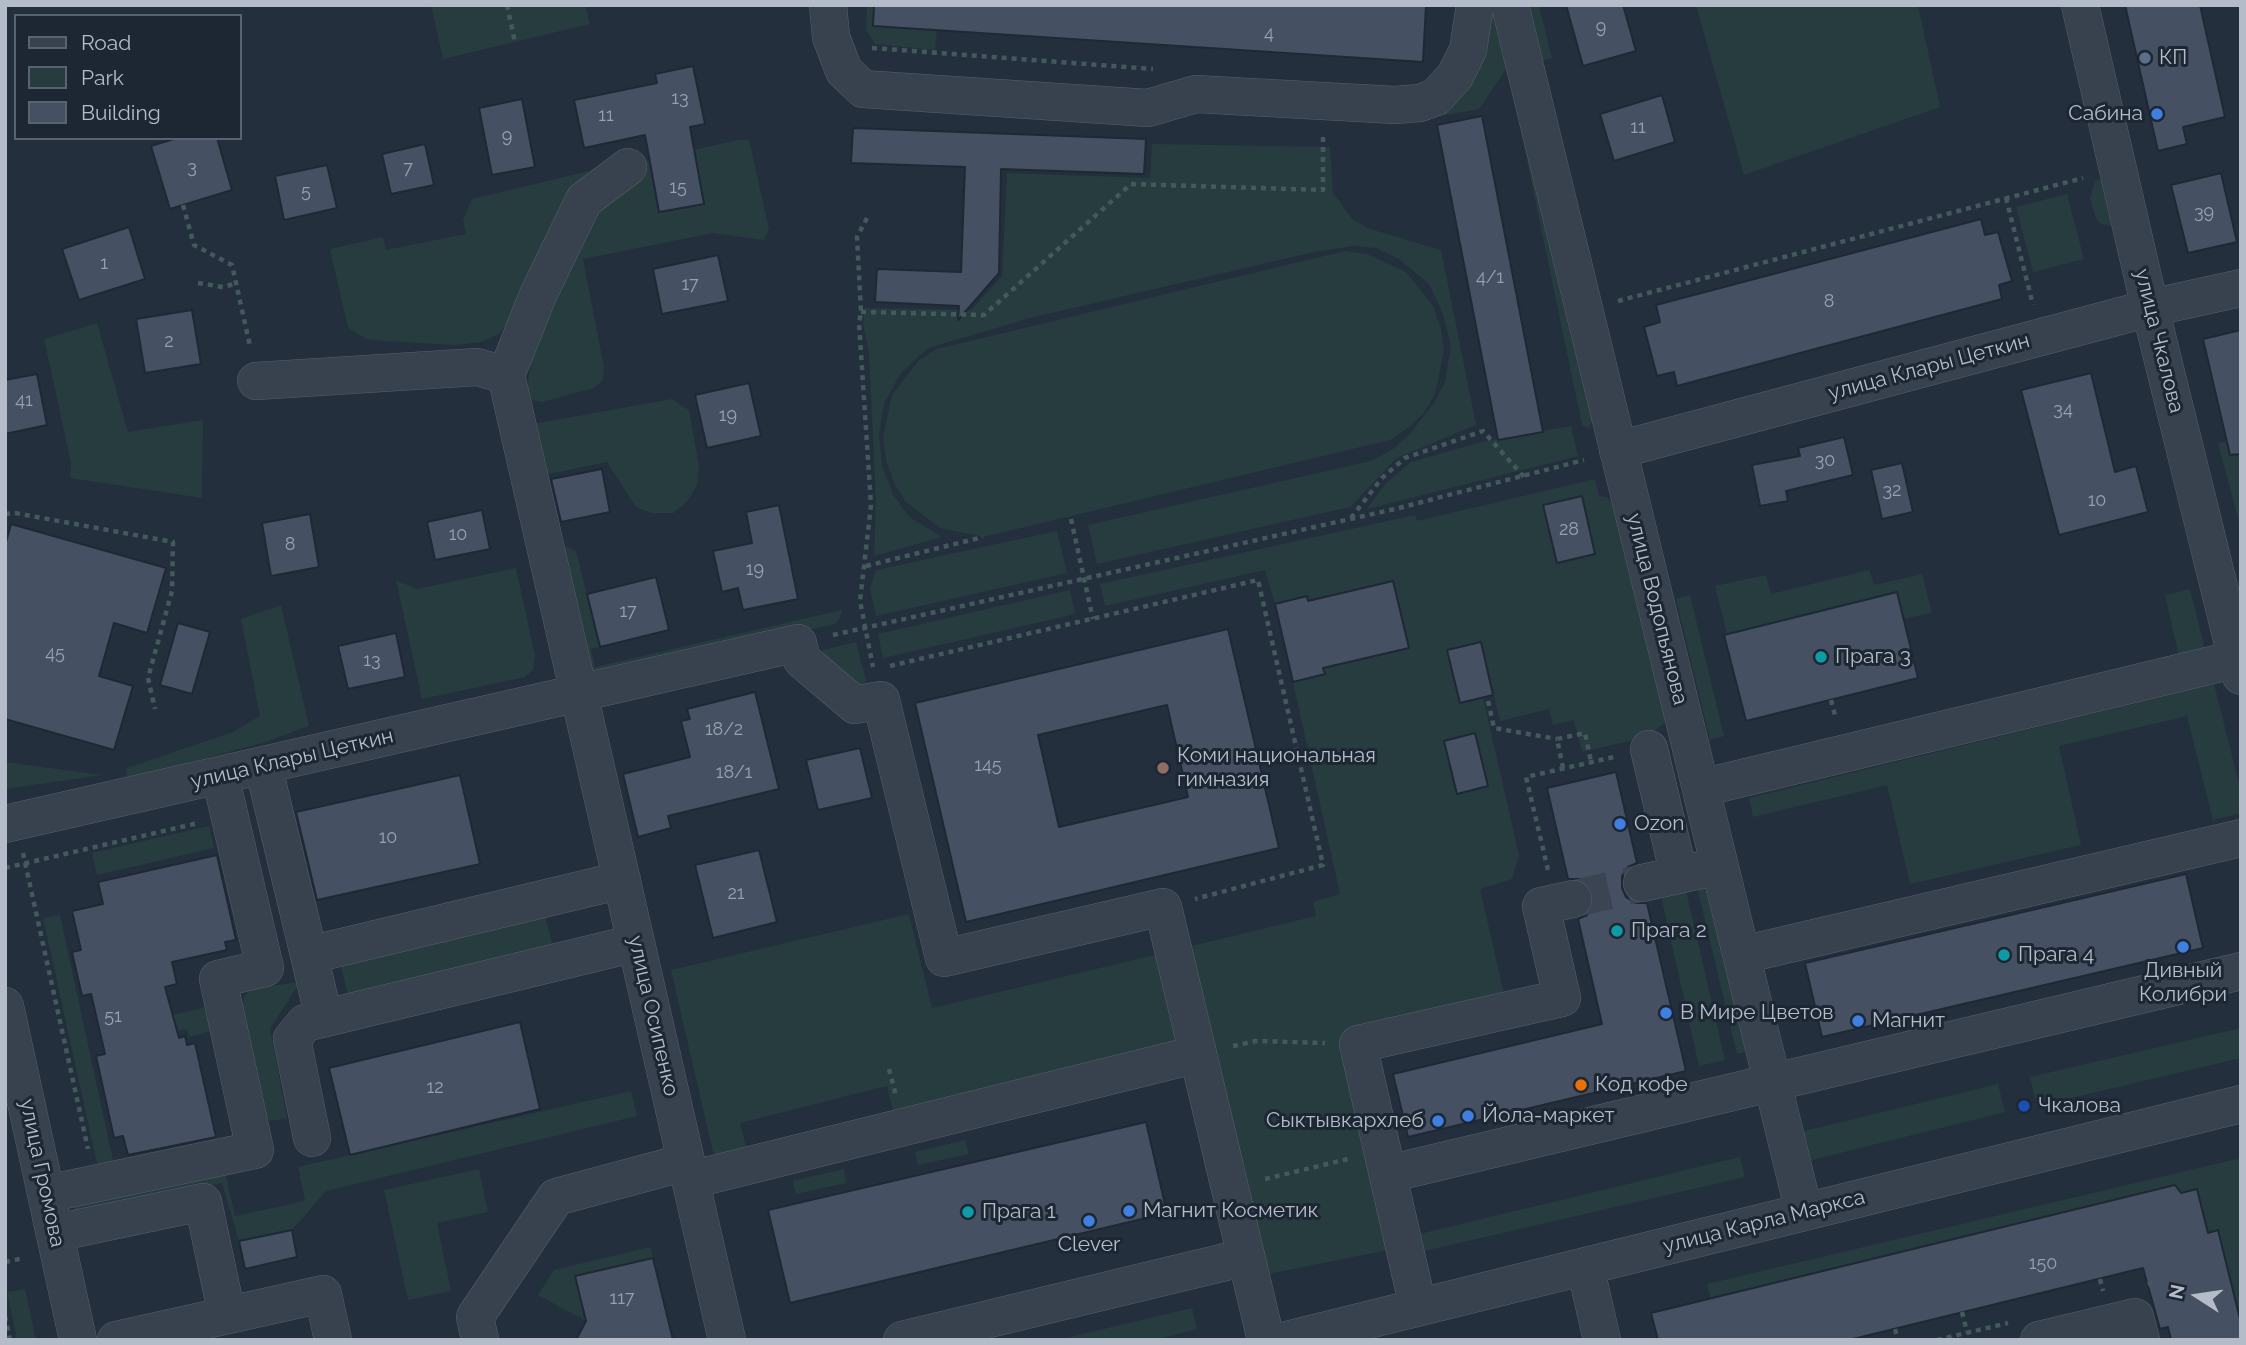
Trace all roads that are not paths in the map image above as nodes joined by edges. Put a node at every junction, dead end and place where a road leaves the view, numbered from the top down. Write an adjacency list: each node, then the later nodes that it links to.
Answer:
1 (828, 5): 2 (street)
2 (1475, 5)
3 (1510, 5): 10 (street, улица Водопьянова)
4 (2080, 5): 7 (street, улица Чкалова)
5 (628, 167): 8 (street)
6 (2241, 288): 7 (street, улица Клары Цеткин)
7 (2150, 308): 10 (street, улица Клары Цеткин); 11 (street, улица Чкалова)
8 (506, 375): 9 (street); 12 (street, улица Осипенко)
9 (256, 381)
10 (1618, 450): 16 (street, улица Водопьянова)
11 (2239, 667): 16 (street)
12 (579, 693): 14 (street, улица Клары Цеткин); 21 (street, улица Осипенко); 30 (street, улица Клары Цеткин)
13 (1649, 749): 20 (street)
14 (263, 765): 15 (street, улица Клары Цеткин); 25 (street)
15 (220, 775): 17 (street, улица Клары Цеткин); 36 (street)
16 (1701, 788): 19 (street, улица Водопьянова)
17 (11, 823)
18 (2241, 838): 26 (street)
19 (1720, 866): 20 (street); 26 (street, улица Водопьянова)
20 (1679, 875): 22 (street)
21 (622, 880): 24 (street, улица Осипенко); 25 (street)
22 (1642, 883)
23 (1564, 901): 34 (street)
24 (636, 943): 29 (street); 35 (street, улица Осипенко)
25 (309, 955): 29 (street)
26 (1742, 955): 31 (street, улица Водопьянова)
27 (2241, 971): 31 (street)
28 (5, 1006): 36 (street, улица Громова)
29 (324, 1018): 33 (street)
30 (1198, 1054): 35 (street); 39 (street)
31 (1772, 1083): 34 (street); 37 (street, улица Водопьянова)
32 (2241, 1104): 37 (street, улица Карла Маркса)
33 (312, 1138)
34 (1385, 1162): 41 (street)
35 (688, 1171): 46 (street); 47 (street, улица Осипенко)
36 (46, 1194): 38 (street, улица Громова)
37 (1804, 1212): 40 (street, улица Карла Маркса)
38 (55, 1233): 42 (street); 43 (street, улица Громова)
39 (1246, 1257): 48 (street); 49 (street)
40 (1585, 1266): 41 (street, улица Карла Маркса); 51 (street)
41 (1418, 1307): 50 (street, улица Карла Маркса)
42 (227, 1315): 44 (street); 45 (street)
43 (78, 1340)
44 (116, 1340)
45 (333, 1340)
46 (480, 1340)
47 (727, 1340)
48 (902, 1340)
49 (1266, 1340)
50 (1287, 1340)
51 (1602, 1340)
52 (2039, 1340): 53 (street)
53 (2141, 1340)

